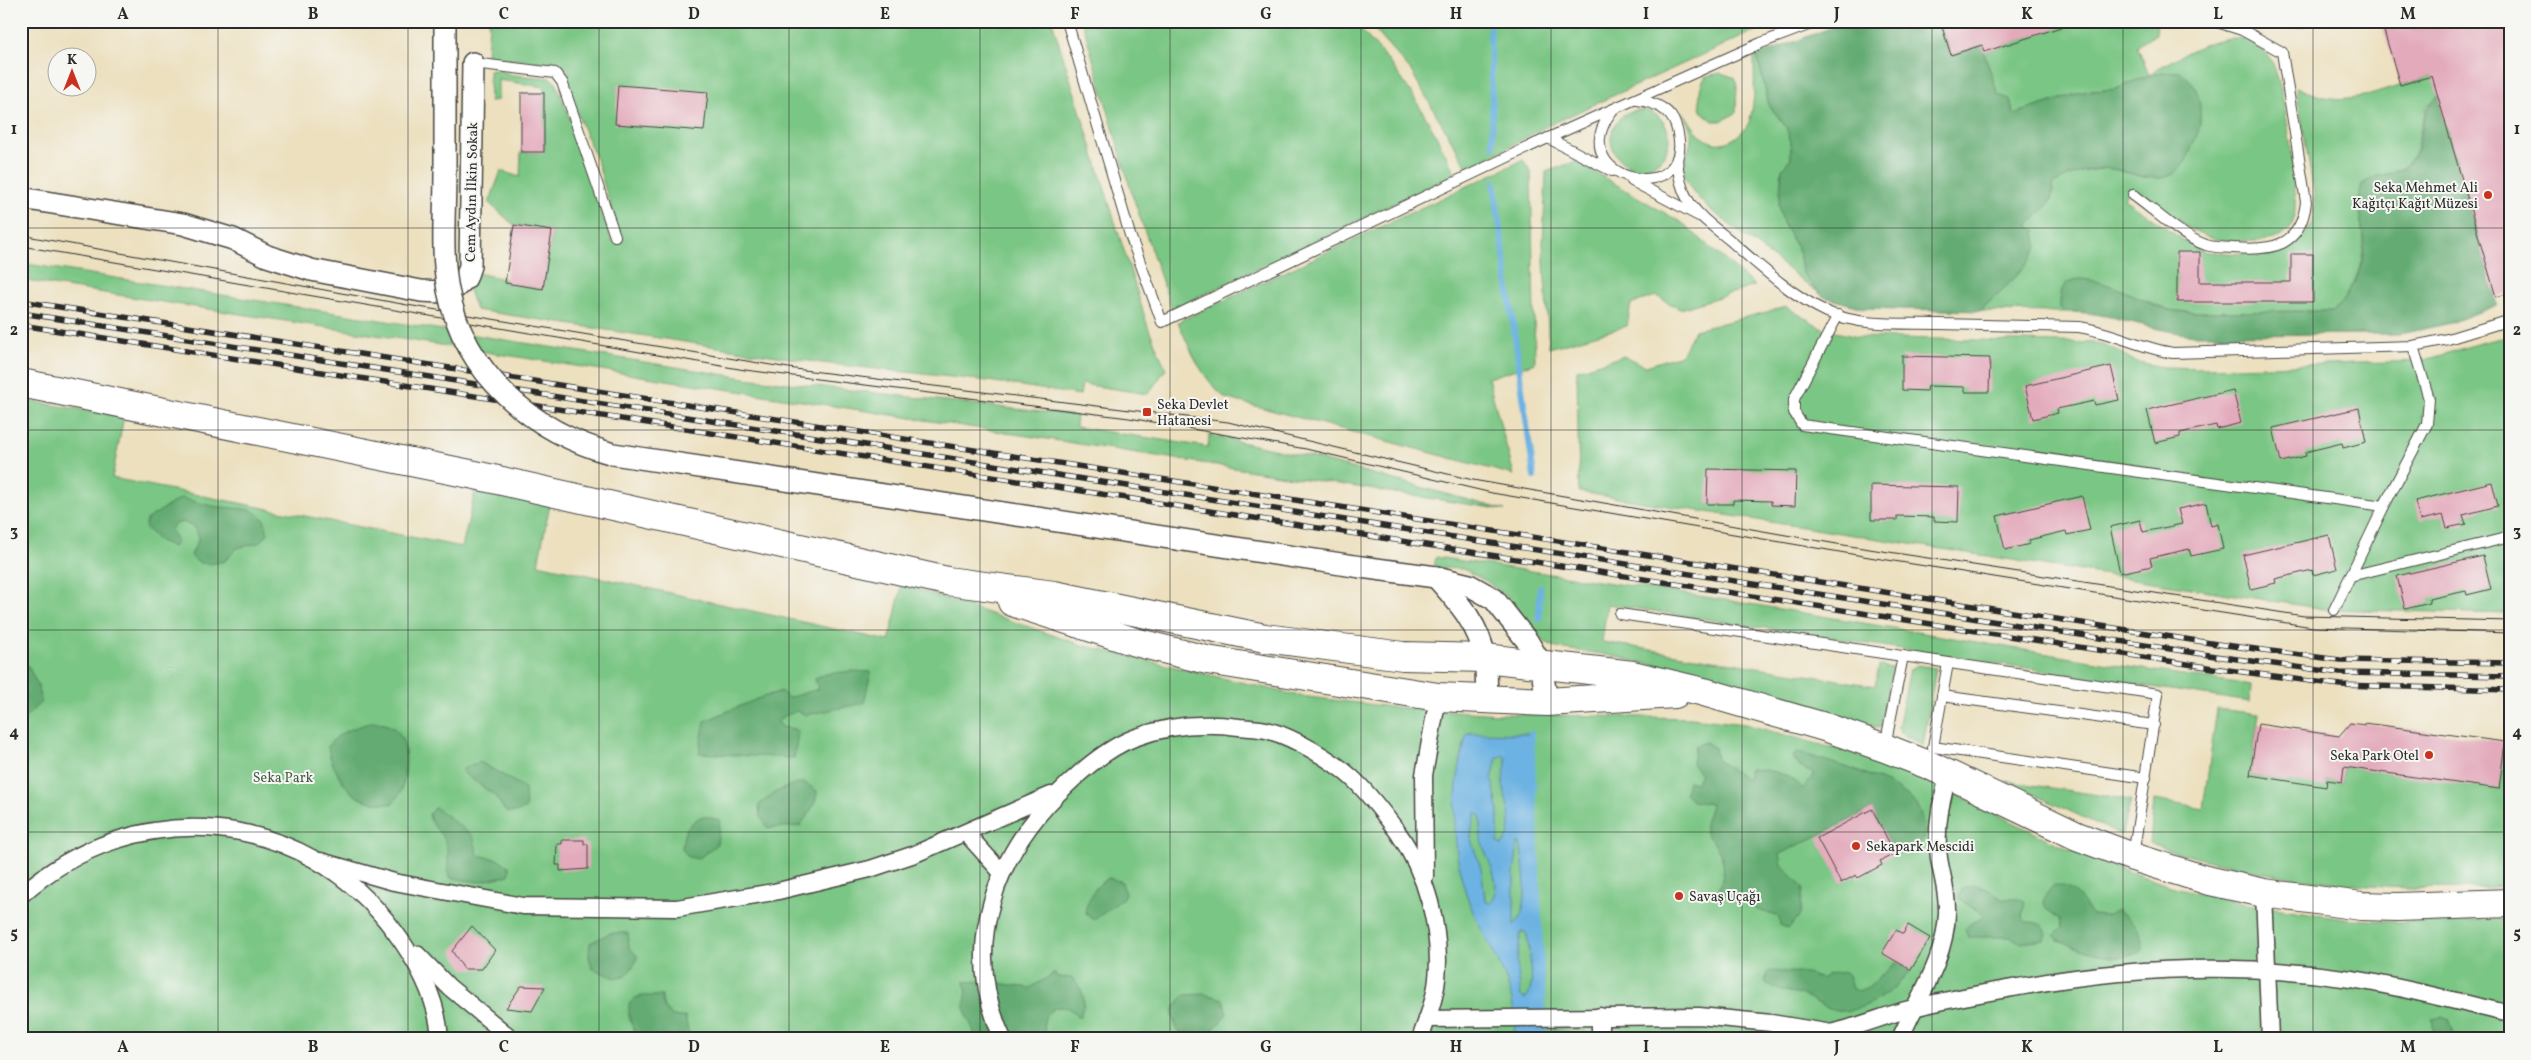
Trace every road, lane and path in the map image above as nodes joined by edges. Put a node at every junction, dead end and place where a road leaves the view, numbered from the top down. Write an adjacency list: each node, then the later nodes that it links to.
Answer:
1 (445, 21): 22 (street, bridge)
2 (1067, 21): 8 (lane)
3 (1818, 21): 6 (lane)
4 (2214, 21): 11 (lane)
5 (473, 63): 12 (street, Cem Aydın İlkin Sokak); 14 (lane)
6 (1636, 100): 7 (lane); 9 (lane)
7 (1612, 111): 8 (lane); 10 (lane)
8 (1548, 138): 10 (lane)
9 (1677, 158): 10 (lane); 13 (lane)
10 (1625, 177): 13 (lane)
11 (2134, 195)
12 (21, 198)
13 (1706, 220): 15 (lane)
14 (615, 236)
15 (1838, 316): 17 (lane); 19 (lane)
16 (2510, 320): 17 (lane)
17 (2413, 346): 19 (lane)
18 (21, 383): 23 (main road)
19 (2384, 506): 21 (lane)
20 (2510, 537): 21 (lane)
21 (2350, 576): 24 (lane)
22 (1436, 577): 27 (street); 29 (street)
23 (947, 581): 27 (main road); 32 (main road)
24 (2334, 610)
25 (1620, 614): 26 (lane)
26 (1903, 656): 28 (lane); 36 (lane)
27 (1485, 658): 29 (main road); 33 (street)
28 (1948, 663): 31 (lane); 35 (lane)
29 (1541, 664): 30 (main road); 34 (street)
30 (1704, 692): 34 (main road); 36 (main road)
31 (1942, 696): 35 (lane); 38 (lane)
32 (1438, 697): 33 (main road); 44 (street)
33 (1487, 700): 34 (main road)
34 (1547, 702)
35 (2154, 725): 38 (lane)
36 (1885, 748): 37 (main road)
37 (1949, 775): 41 (main road); 50 (street)
38 (2146, 778): 41 (lane)
39 (1060, 791): 40 (street); 43 (street); 44 (street)
40 (966, 833): 42 (street); 43 (street)
41 (2133, 858): 45 (main road)
42 (320, 861): 46 (street); 48 (street)
43 (1002, 874): 57 (street)
44 (1425, 889): 53 (street)
45 (2264, 893): 47 (main road); 49 (street)
46 (21, 895)
47 (2510, 903)
48 (387, 921): 55 (street); 56 (street)
49 (2266, 972): 50 (street); 51 (street); 62 (street)
50 (1913, 1009): 54 (street); 61 (street)
51 (2510, 1014)
52 (1600, 1016): 53 (street); 54 (street); 59 (street)
53 (1427, 1019): 58 (street)
54 (1834, 1032): 60 (street)
55 (440, 1039)
56 (512, 1039)
57 (1003, 1039)
58 (1420, 1039)
59 (1600, 1039)
60 (1857, 1039)
61 (1900, 1039)
62 (2270, 1039)

